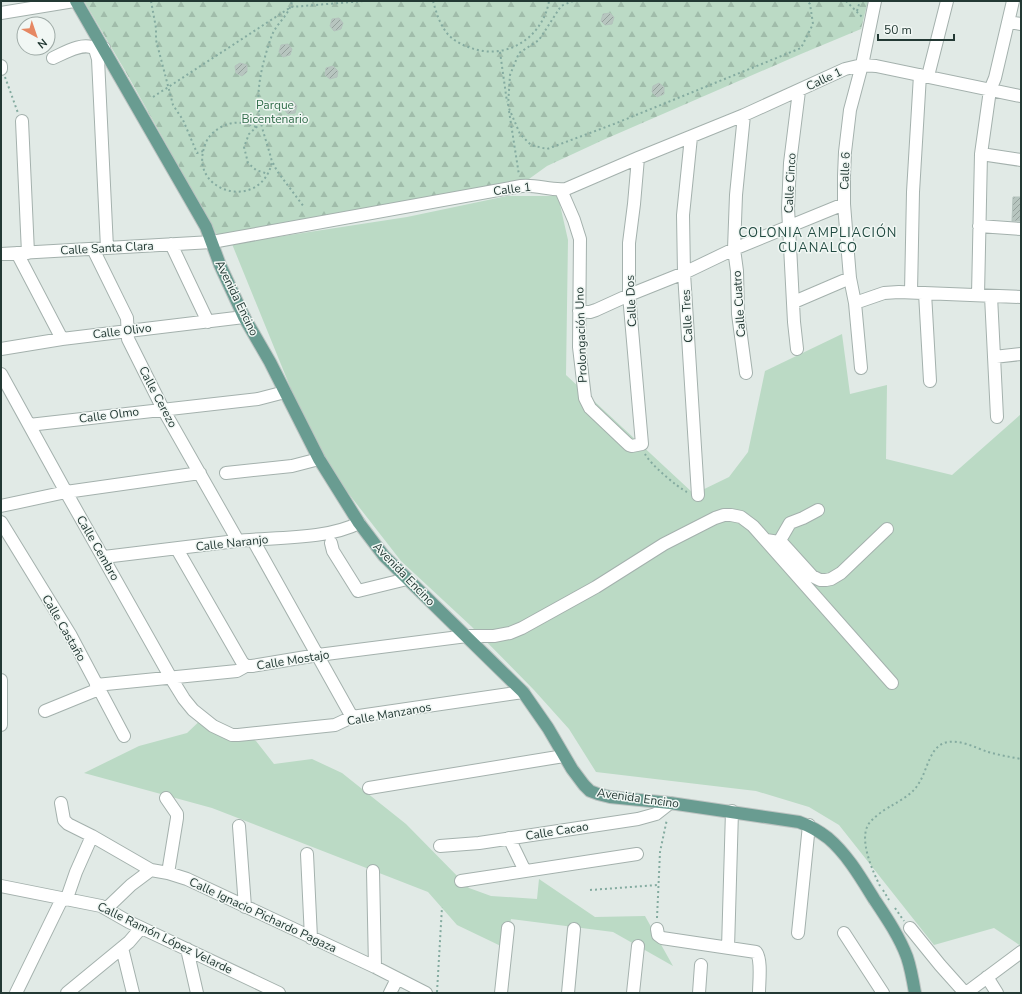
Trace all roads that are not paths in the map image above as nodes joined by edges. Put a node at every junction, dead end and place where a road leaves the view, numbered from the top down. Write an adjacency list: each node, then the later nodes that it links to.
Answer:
1 (75, 1): 5 (street); 8 (main road, Avenida Encino)
2 (875, 1): 10 (street, Calle 6)
3 (947, 1): 11 (street)
4 (1013, 1): 6 (street)
5 (1, 13)
6 (1008, 22): 7 (street); 12 (street)
7 (1021, 24)
8 (100, 49): 9 (street); 26 (main road, Avenida Encino); 28 (street)
9 (53, 58)
10 (862, 65): 11 (street); 13 (street, Calle 1); 22 (street, Calle 6)
11 (924, 76): 12 (street); 35 (street)
12 (990, 90): 14 (street); 18 (street)
13 (799, 91): 15 (street, Calle 1); 24 (street, Calle Cinco)
14 (1020, 96)
15 (744, 115): 17 (street, Calle 1); 30 (street, Calle Cuatro)
16 (22, 121): 31 (street)
17 (691, 137): 19 (street, Calle 1); 33 (street, Calle Tres)
18 (981, 154): 20 (street); 23 (street)
19 (638, 158): 21 (street, Calle 1); 37 (street, Calle Dos)
20 (1021, 160)
21 (561, 190): 26 (street, Calle 1); 43 (street, Prolongación Uno)
22 (844, 204): 24 (street); 34 (street, Calle 6)
23 (979, 226): 25 (street); 38 (street)
24 (789, 227): 30 (street); 41 (street, Calle Cinco)
25 (1021, 229)
26 (212, 242): 27 (street, Calle Santa Clara); 44 (main road, Avenida Encino)
27 (171, 244): 28 (street, Calle Santa Clara); 45 (street)
28 (107, 248): 29 (street, Calle Santa Clara)
29 (93, 249): 31 (street, Calle Santa Clara); 46 (street, Calle Cerezo)
30 (734, 249): 33 (street); 53 (street, Calle Cuatro)
31 (23, 253): 32 (street, Calle Santa Clara); 47 (street)
32 (1, 254)
33 (684, 273): 37 (street); 65 (street, Calle Tres)
34 (850, 278): 41 (street); 42 (street, Calle 6)
35 (911, 292): 36 (street); 42 (street)
36 (925, 293): 38 (street); 55 (street)
37 (629, 295): 43 (street); 60 (street, Calle Dos)
38 (978, 295): 39 (street)
39 (991, 296): 40 (street); 51 (street)
40 (1021, 297)
41 (794, 302): 48 (street, Calle Cinco)
42 (855, 303): 52 (street, Calle 6)
43 (579, 311): 60 (street, Prolongación Uno)
44 (244, 317): 45 (street, Calle Olivo); 56 (main road, Avenida Encino)
45 (208, 322): 46 (street, Calle Olivo)
46 (127, 330): 47 (street, Calle Olivo); 57 (street, Calle Cerezo)
47 (62, 339): 49 (street, Calle Olivo)
48 (797, 348)
49 (1, 349)
50 (1021, 354): 51 (street)
51 (994, 357): 58 (street)
52 (861, 368)
53 (746, 373)
54 (1, 374): 59 (street, Calle Cembro)
55 (930, 381)
56 (285, 392): 57 (street, Calle Olmo); 61 (main road, Avenida Encino)
57 (164, 408): 59 (street, Calle Olmo); 62 (street, Calle Cerezo)
58 (997, 417)
59 (28, 425): 64 (street, Calle Cembro)
60 (642, 444)
61 (319, 459): 63 (street); 69 (main road, Avenida Encino)
62 (200, 472): 64 (street); 73 (street, Calle Cerezo)
63 (226, 473)
64 (66, 492): 66 (street); 77 (street, Calle Cembro)
65 (698, 495)
66 (1, 506)
67 (818, 510): 74 (street)
68 (1, 522): 85 (street, Calle Castaño)
69 (359, 523): 71 (street, Calle Naranjo); 78 (main road, Avenida Encino)
70 (887, 529): 74 (street)
71 (253, 540): 73 (street, Calle Naranjo); 80 (street)
72 (766, 540): 74 (street); 79 (street, Calle Mostajo); 84 (street, Calle Mostajo)
73 (238, 541): 76 (street, Calle Naranjo)
74 (779, 542)
75 (331, 543): 78 (street)
76 (177, 549): 77 (street, Calle Naranjo); 81 (street)
77 (104, 557): 82 (street, Calle Cembro)
78 (407, 579): 79 (main road, Avenida Encino)
79 (467, 636): 80 (street, Calle Mostajo); 86 (main road, Avenida Encino)
80 (318, 655): 81 (street, Calle Mostajo); 89 (street)
81 (246, 666): 82 (street, Calle Mostajo)
82 (171, 678): 85 (street, Calle Mostajo); 88 (street, Calle Cembro)
83 (1, 680): 90 (street)
84 (892, 683)
85 (98, 687): 87 (street, Calle Mostajo); 91 (street, Calle Castaño)
86 (523, 692): 89 (street, Calle Manzanos); 92 (main road, Avenida Encino)
87 (45, 711)
88 (202, 718): 89 (street, Calle Manzanos)
89 (352, 718)
90 (1, 725)
91 (124, 736)
92 (564, 756): 93 (street); 96 (main road, Avenida Encino)
93 (369, 788)
94 (166, 798): 108 (street)
95 (60, 803): 100 (street, Calle Ignacio Pichardo Pagaza)
96 (670, 803): 97 (main road, Avenida Encino); 101 (street, Calle Cacao)
97 (732, 812): 99 (main road, Avenida Encino); 124 (street)
98 (238, 826): 112 (street)
99 (809, 826): 119 (street); 145 (main road, Avenida Encino)
100 (92, 836): 105 (street, Calle Ignacio Pichardo Pagaza); 111 (street)
101 (510, 838): 102 (street, Calle Cacao); 107 (street)
102 (440, 846)
103 (307, 854): 121 (street)
104 (637, 854): 107 (street)
105 (151, 870): 108 (street, Calle Ignacio Pichardo Pagaza); 113 (street)
106 (374, 871): 128 (street)
107 (525, 871): 109 (street)
108 (168, 873): 112 (street, Calle Ignacio Pichardo Pagaza)
109 (461, 881)
110 (1, 886): 111 (street, Calle Ramón López Velarde)
111 (65, 898): 113 (street, Calle Ramón López Velarde); 133 (street)
112 (245, 907): 121 (street, Calle Ignacio Pichardo Pagaza)
113 (107, 908): 114 (street, Calle Ramón López Velarde)
114 (141, 928): 123 (street); 125 (street, Calle Ramón López Velarde)
115 (508, 928): 139 (street)
116 (910, 928): 146 (street)
117 (574, 929): 140 (street)
118 (657, 930): 124 (street)
119 (798, 933)
120 (844, 933): 144 (street)
121 (311, 938): 128 (street, Calle Ignacio Pichardo Pagaza)
122 (638, 946): 141 (street)
123 (122, 948): 132 (street); 134 (street)
124 (728, 948): 143 (street)
125 (187, 949): 131 (street, Calle Ramón López Velarde); 135 (street)
126 (1021, 952): 129 (street)
127 (702, 966): 142 (street)
128 (375, 967): 130 (street, Calle Ignacio Pichardo Pagaza)
129 (987, 977): 146 (street); 147 (street)
130 (397, 979): 137 (street); 138 (street, Calle Ignacio Pichardo Pagaza)
131 (259, 988): 136 (street, Calle Ramón López Velarde)
132 (71, 991)
133 (16, 993)
134 (133, 993)
135 (197, 993)
136 (279, 993)
137 (390, 993)
138 (426, 993)
139 (501, 993)
140 (568, 993)
141 (633, 993)
142 (699, 993)
143 (759, 993)
144 (883, 993)
145 (915, 993)
146 (966, 993)
147 (997, 993)

